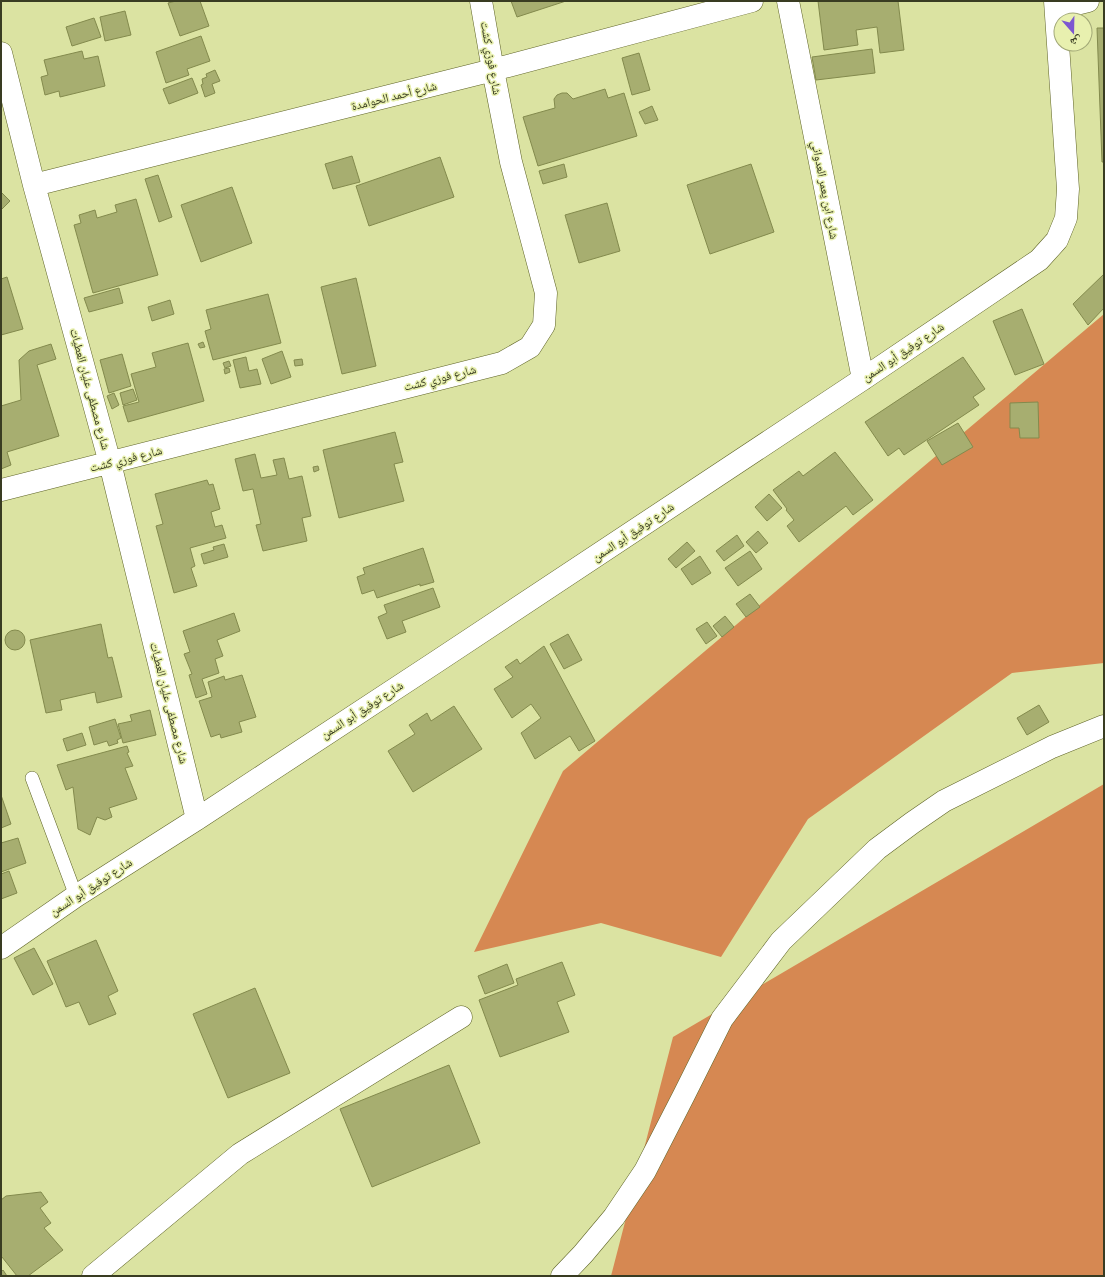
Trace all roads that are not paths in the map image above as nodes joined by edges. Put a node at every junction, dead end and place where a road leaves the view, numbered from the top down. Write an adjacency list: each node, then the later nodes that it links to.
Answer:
1 (481, 1): 7 (street, شارع فوزي كشت)
2 (752, 1): 7 (street, شارع أحمد الحوامدة)
3 (788, 1): 9 (street, شارع ابن يعمر العدواني)
4 (1088, 1): 5 (street)
5 (1055, 5): 9 (street, شارع توفيق أبو السمن)
6 (1, 53): 8 (street, شارع مصطفى عليان العطيات)
7 (493, 70): 8 (street, شارع أحمد الحوامدة); 10 (street, شارع فوزي كشت)
8 (34, 185): 10 (street, شارع مصطفى عليان العطيات)
9 (863, 379): 14 (street, شارع توفيق أبو السمن)
10 (110, 463): 11 (street, شارع فوزي كشت); 14 (street, شارع مصطفى عليان العطيات)
11 (1, 490)
12 (1104, 726): 19 (street)
13 (32, 778): 15 (lane)
14 (198, 818): 15 (street, شارع توفيق أبو السمن)
15 (76, 896): 16 (street, شارع توفيق أبو السمن)
16 (1, 948)
17 (461, 1016): 18 (street)
18 (93, 1276)
19 (562, 1276)

